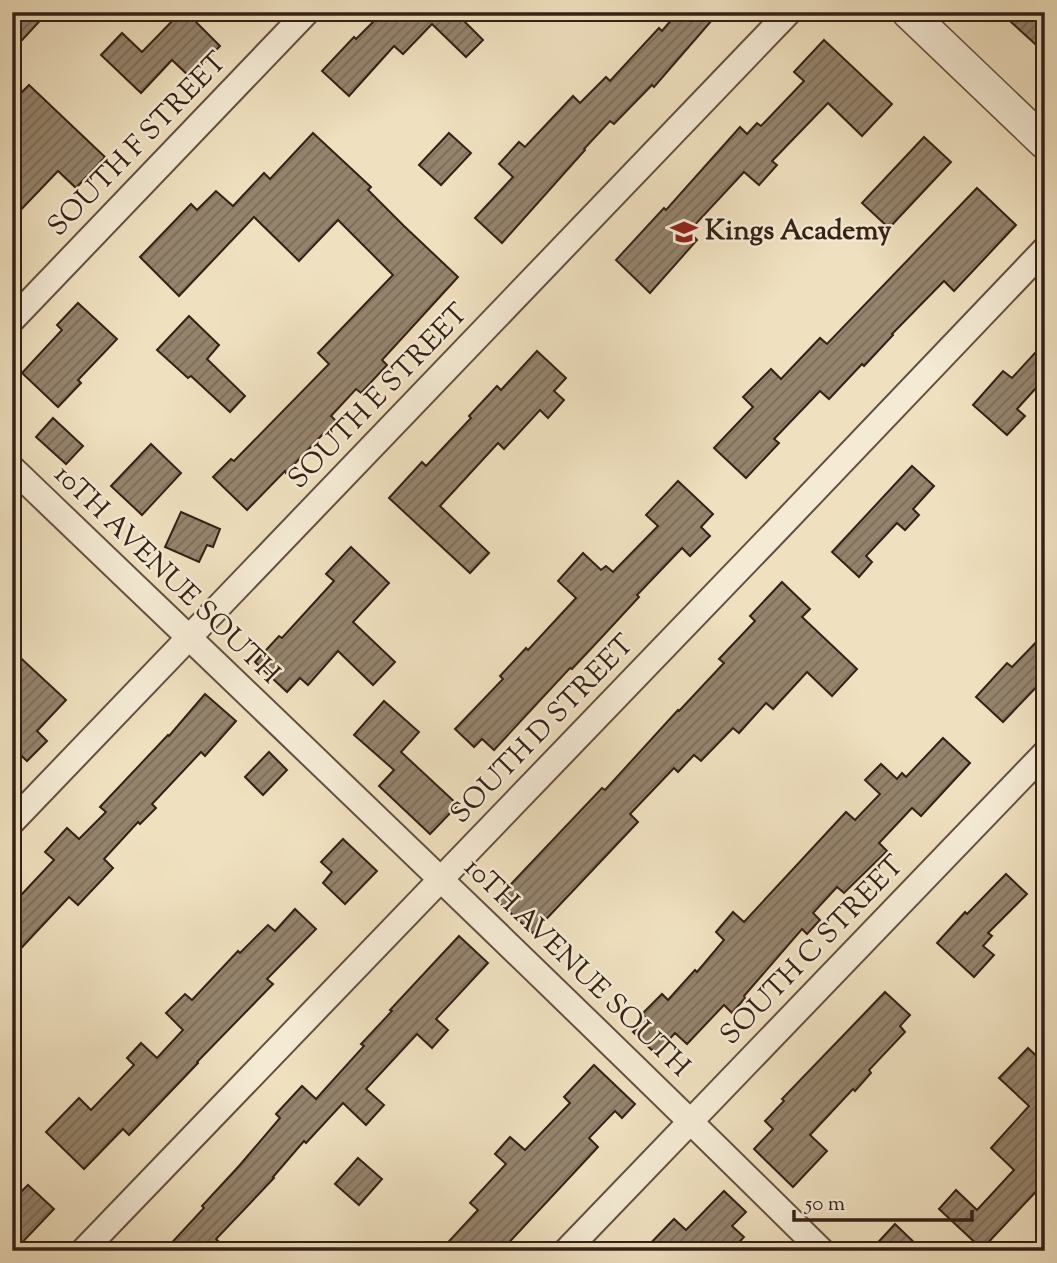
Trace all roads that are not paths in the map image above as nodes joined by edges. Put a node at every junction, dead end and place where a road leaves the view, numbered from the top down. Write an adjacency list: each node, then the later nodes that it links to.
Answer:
1 (307, 12): 6 (street, SOUTH F STREET)
2 (789, 12): 8 (street, SOUTH E STREET)
3 (908, 12): 4 (street)
4 (1045, 143)
5 (1045, 249): 11 (street, SOUTH D STREET)
6 (12, 320)
7 (12, 468): 8 (street, 10TH AVENUE SOUTH)
8 (189, 638): 10 (street, SOUTH E STREET); 11 (street, 10TH AVENUE SOUTH)
9 (1045, 753): 12 (street, SOUTH C STREET)
10 (12, 822)
11 (441, 879): 12 (street, 10TH AVENUE SOUTH); 13 (street, SOUTH D STREET)
12 (691, 1121): 14 (street, SOUTH C STREET); 15 (street, 10TH AVENUE SOUTH)
13 (83, 1251)
14 (566, 1251)
15 (822, 1251)

